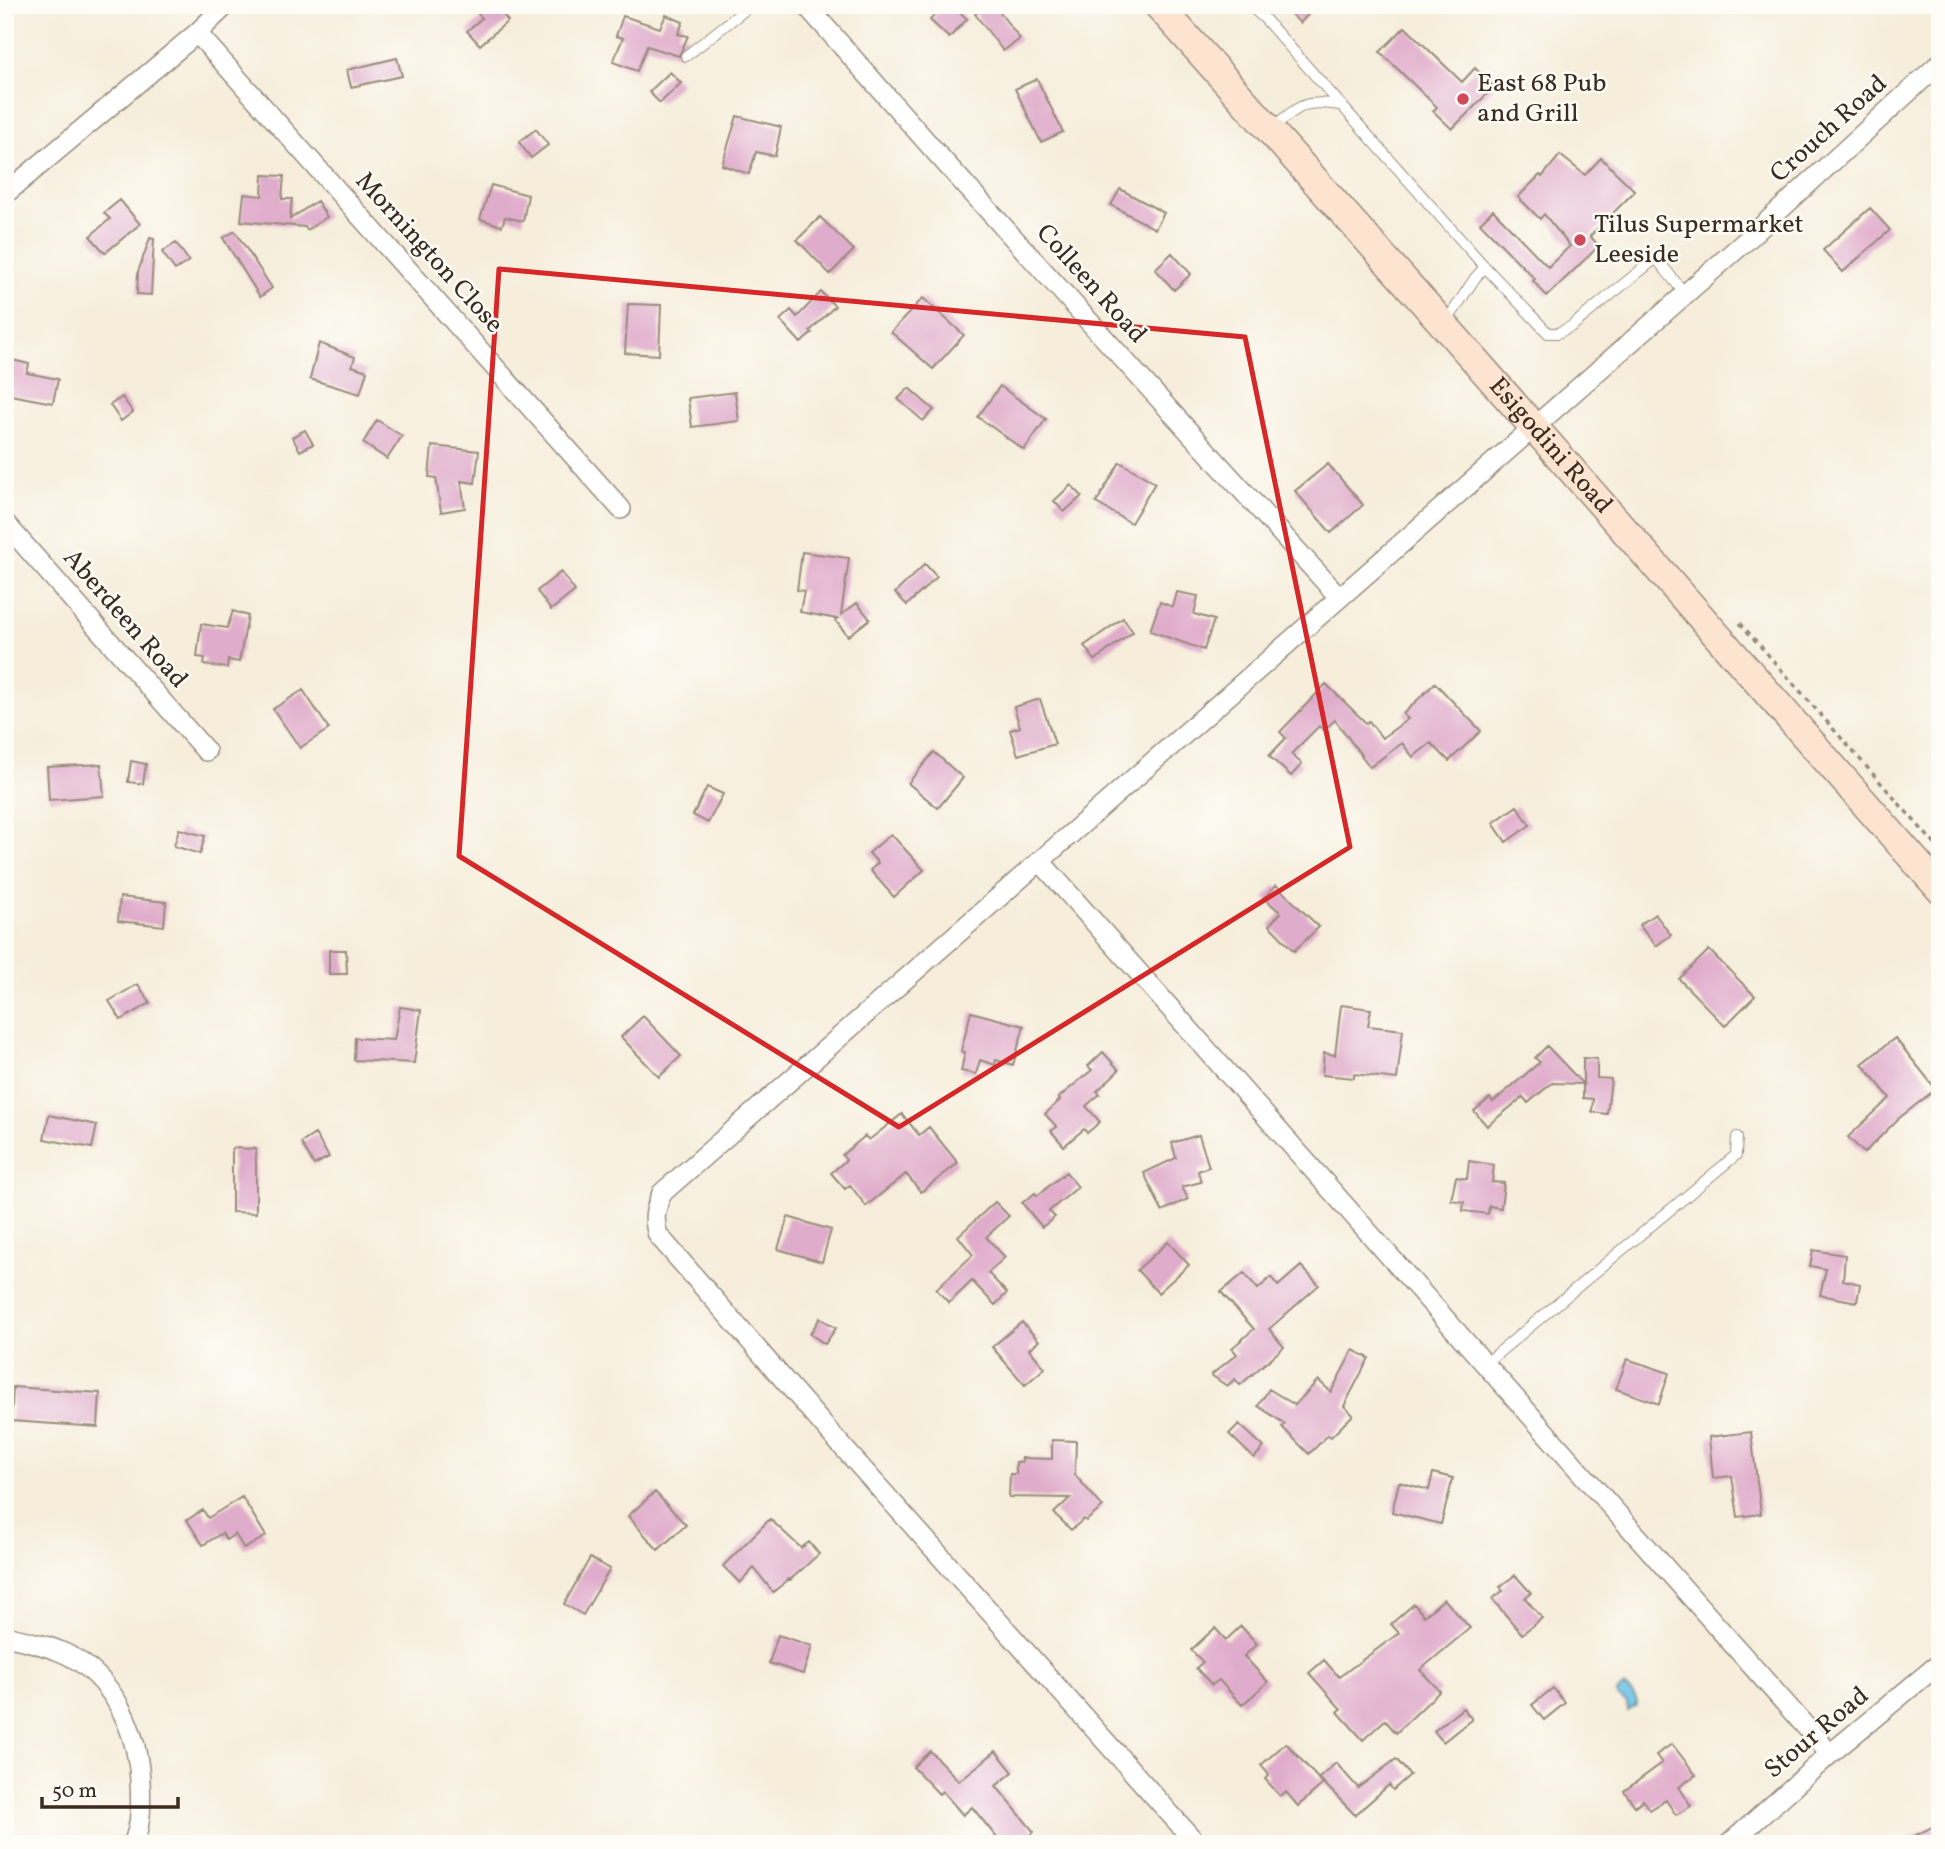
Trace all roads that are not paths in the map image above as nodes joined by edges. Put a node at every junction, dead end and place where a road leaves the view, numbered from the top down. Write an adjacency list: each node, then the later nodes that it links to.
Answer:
1 (226, 5): 6 (street)
2 (751, 5): 7 (lane)
3 (806, 5): 18 (street, Colleen Road)
4 (1249, 5): 9 (lane)
5 (1172, 8): 10 (main road, Esigodini Road)
6 (197, 33): 11 (street); 16 (street, Mornington Close)
7 (686, 56)
8 (1940, 63): 13 (street, Crouch Road)
9 (1340, 105): 10 (lane); 12 (lane)
10 (1270, 130): 14 (main road, Esigodini Road)
11 (5, 194)
12 (1485, 267): 13 (lane); 14 (lane)
13 (1685, 294): 15 (street, Crouch Road)
14 (1444, 325): 15 (main road, Esigodini Road)
15 (1532, 428): 18 (street, Crouch Road); 21 (main road, Esigodini Road)
16 (621, 509)
17 (5, 523): 19 (street, Aberdeen Road)
18 (1339, 597): 20 (street, Crouch Road)
19 (206, 751)
20 (1040, 861): 23 (street); 28 (street, Crouch Road)
21 (1940, 889)
22 (1737, 1137): 23 (lane)
23 (1485, 1364): 26 (street)
24 (5, 1636): 27 (street)
25 (1940, 1663): 26 (street, Stour Road)
26 (1829, 1755): 29 (street, Stour Road)
27 (133, 1844)
28 (1197, 1844)
29 (1729, 1844)

